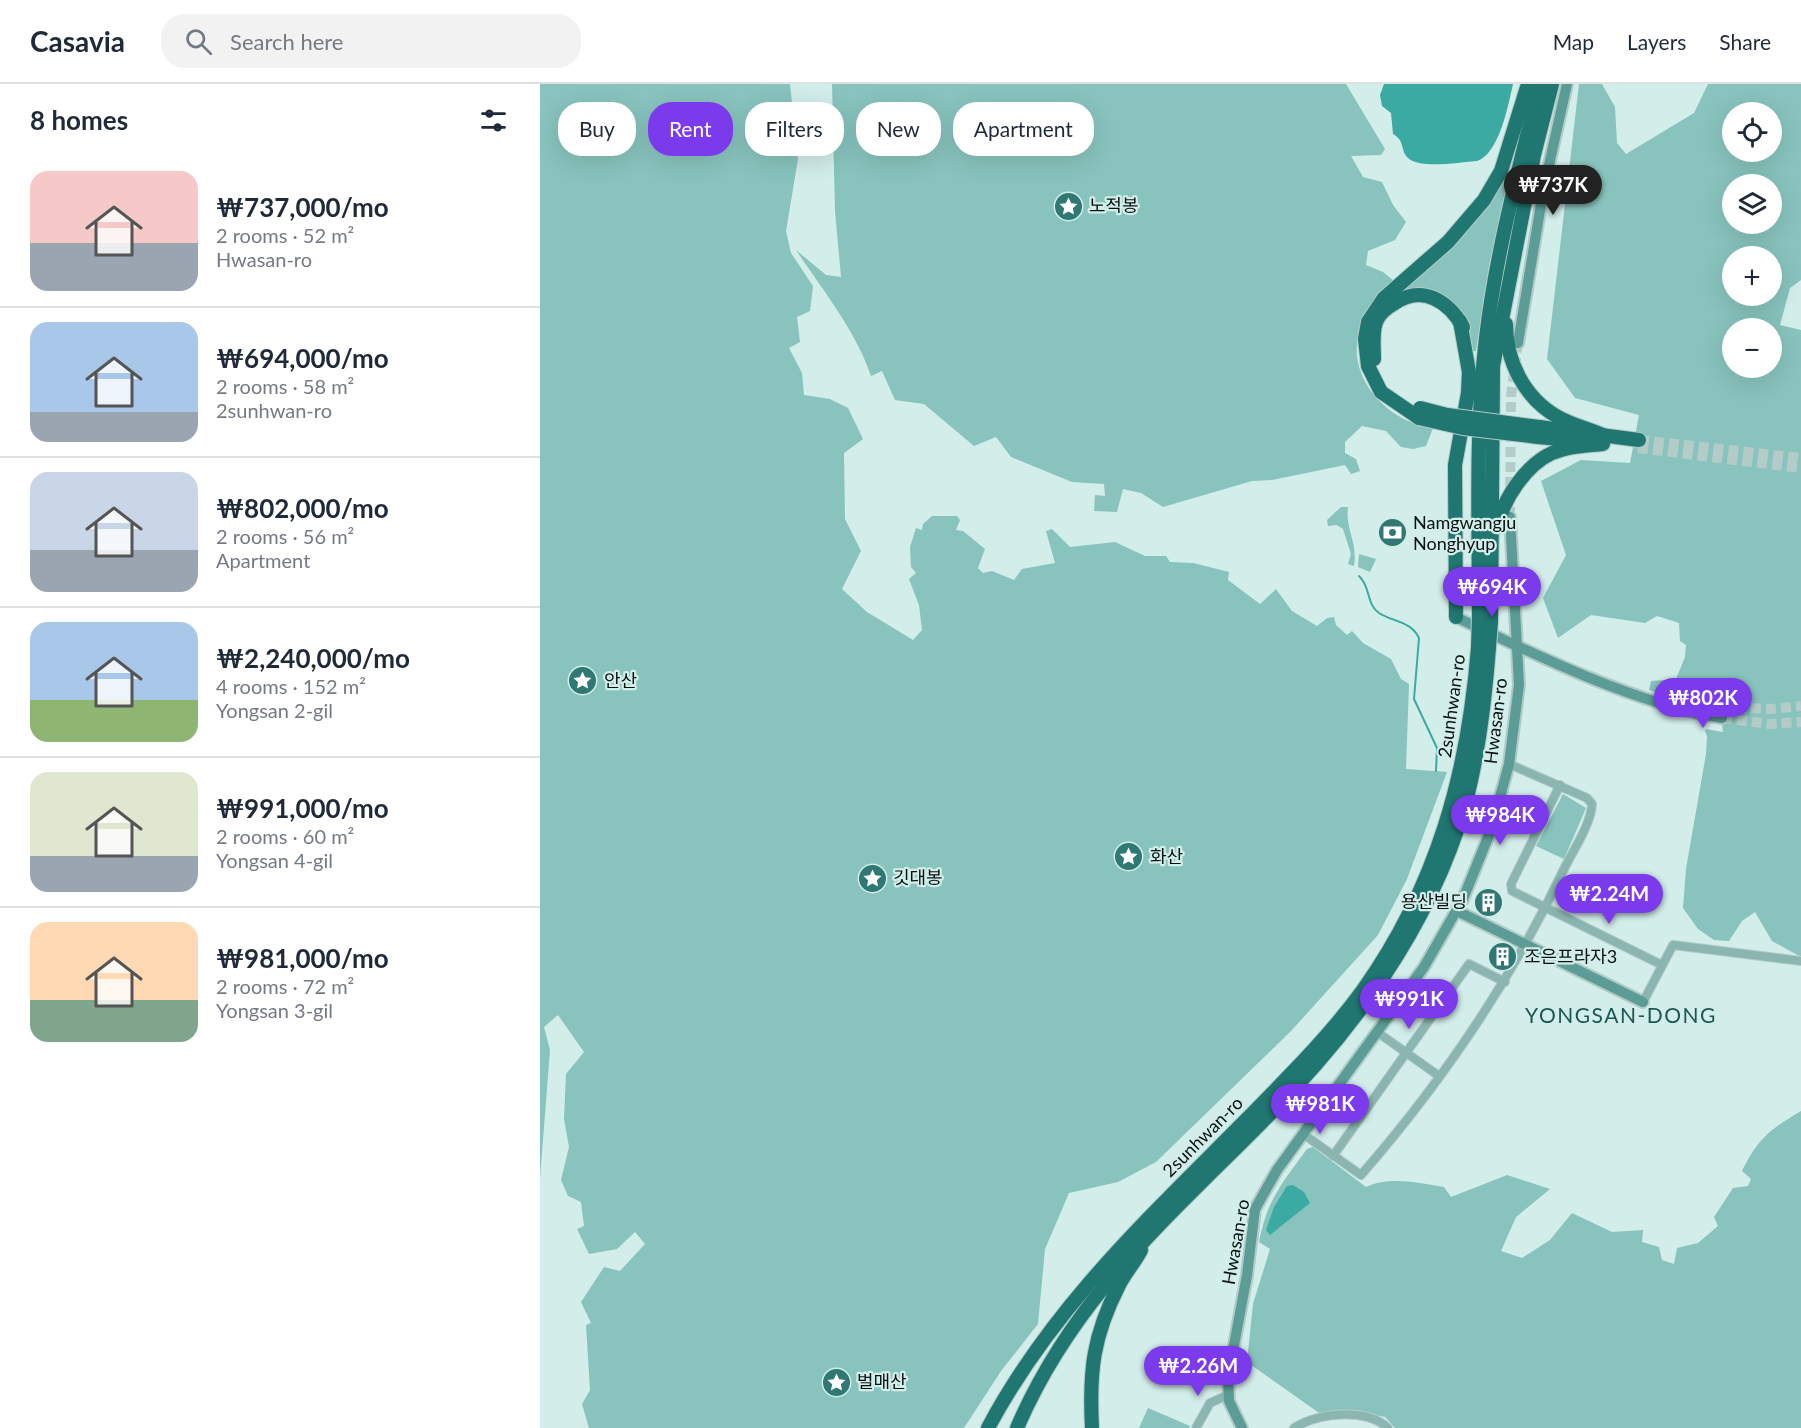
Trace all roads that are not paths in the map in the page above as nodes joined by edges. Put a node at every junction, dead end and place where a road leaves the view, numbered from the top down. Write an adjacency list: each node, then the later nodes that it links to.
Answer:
1 (1528, 84): 8 (highway)
2 (1540, 84): 7 (highway, 2sunhwan-ro)
3 (1554, 84): 9 (highway); 12 (highway, 2sunhwan-ro)
4 (1567, 84): 6 (main road)
5 (1460, 321): 7 (highway); 8 (highway); 13 (highway)
6 (1518, 343)
7 (1482, 386): 14 (highway, 2sunhwan-ro)
8 (1420, 413): 9 (highway, bridge)
9 (1604, 440): 10 (highway); 12 (highway)
10 (1639, 444)
11 (1510, 517): 15 (main road, Hwasan-ro)
12 (1490, 598): 14 (highway, 2sunhwan-ro)
13 (1456, 617): 15 (main road)
14 (1485, 619): 16 (highway, 2sunhwan-ro, bridge)
15 (1516, 645): 17 (main road); 18 (main road, Hwasan-ro)
16 (1484, 648): 32 (highway, 2sunhwan-ro); 33 (highway, 2sunhwan-ro)
17 (1722, 713)
18 (1509, 764): 19 (street); 21 (main road, Hwasan-ro)
19 (1560, 784): 20 (street); 20 (street)
20 (1546, 908): 22 (street); 24 (street)
21 (1457, 911): 22 (main road); 27 (main road, Hwasan-ro)
22 (1527, 945): 25 (street); 26 (main road)
23 (1801, 961): 24 (street)
24 (1662, 965): 26 (street)
25 (1505, 982): 28 (street); 29 (street)
26 (1643, 1002)
27 (1377, 1032): 28 (street); 30 (main road, Hwasan-ro)
28 (1407, 1054): 29 (street); 31 (street)
29 (1439, 1076): 31 (street)
30 (1303, 1134): 31 (street); 34 (main road, Hwasan-ro)
31 (1333, 1156)
32 (1151, 1233): 37 (highway, 2sunhwan-ro); 38 (highway)
33 (1007, 1393): 35 (highway); 36 (highway, 2sunhwan-ro)
34 (1228, 1395): 39 (street); 40 (main road, Hwasan-ro)
35 (981, 1428)
36 (988, 1428)
37 (1017, 1428)
38 (1092, 1428)
39 (1196, 1428)
40 (1242, 1428)
41 (1294, 1428): 42 (street)
42 (1388, 1428)

